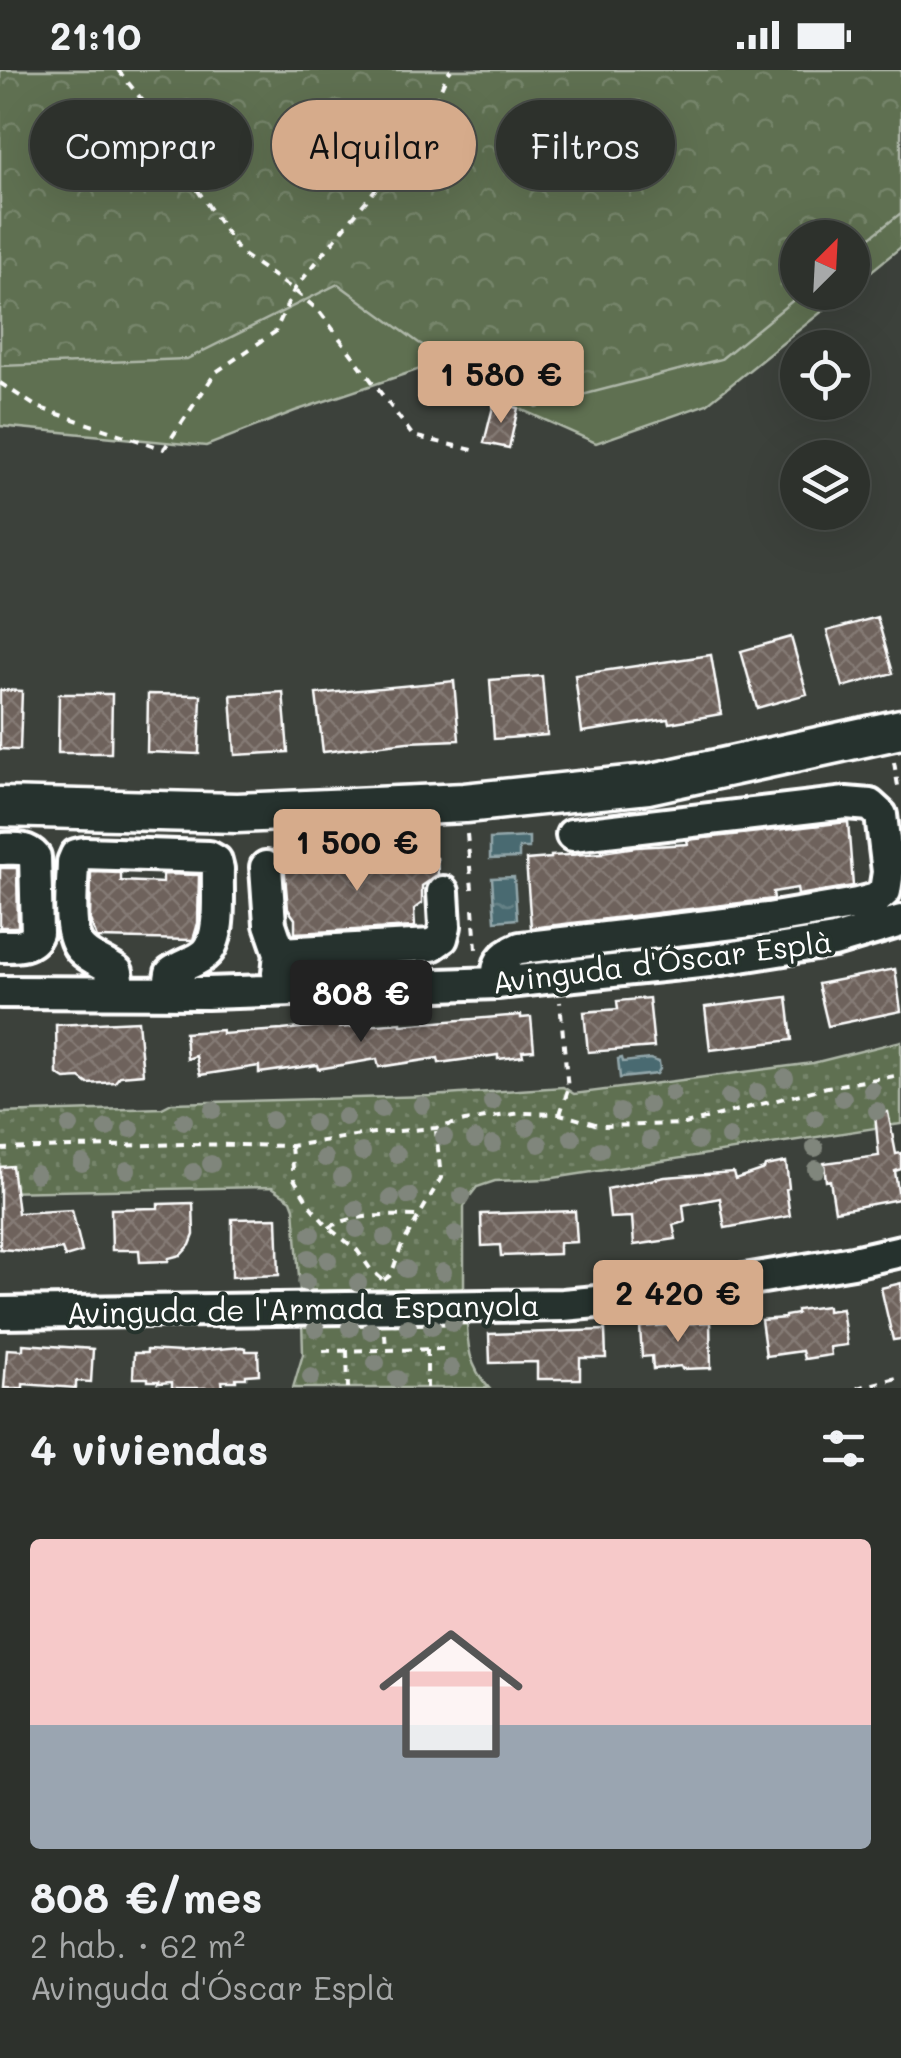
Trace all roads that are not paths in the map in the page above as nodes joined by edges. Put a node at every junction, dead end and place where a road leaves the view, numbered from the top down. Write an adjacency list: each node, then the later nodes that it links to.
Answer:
1 (896, 731): 2 (main road)
2 (0, 807)
3 (572, 835): 11 (street)
4 (0, 848): 8 (street)
5 (266, 866): 9 (street)
6 (443, 892): 9 (street)
7 (901, 921): 11 (street, Avinguda d'Óscar Esplà)
8 (0, 946)
9 (280, 953): 12 (street)
10 (0, 960): 13 (street)
11 (498, 983): 12 (street, Avinguda d'Óscar Esplà)
12 (279, 991): 15 (street, Avinguda d'Óscar Esplà)
13 (14, 992): 14 (street, Avinguda d'Óscar Esplà)
14 (120, 992): 15 (street, Avinguda d'Óscar Esplà); 15 (street)
15 (168, 992)
16 (901, 1250): 17 (street, Avinguda de l'Armada Espanyola)
17 (0, 1313)

